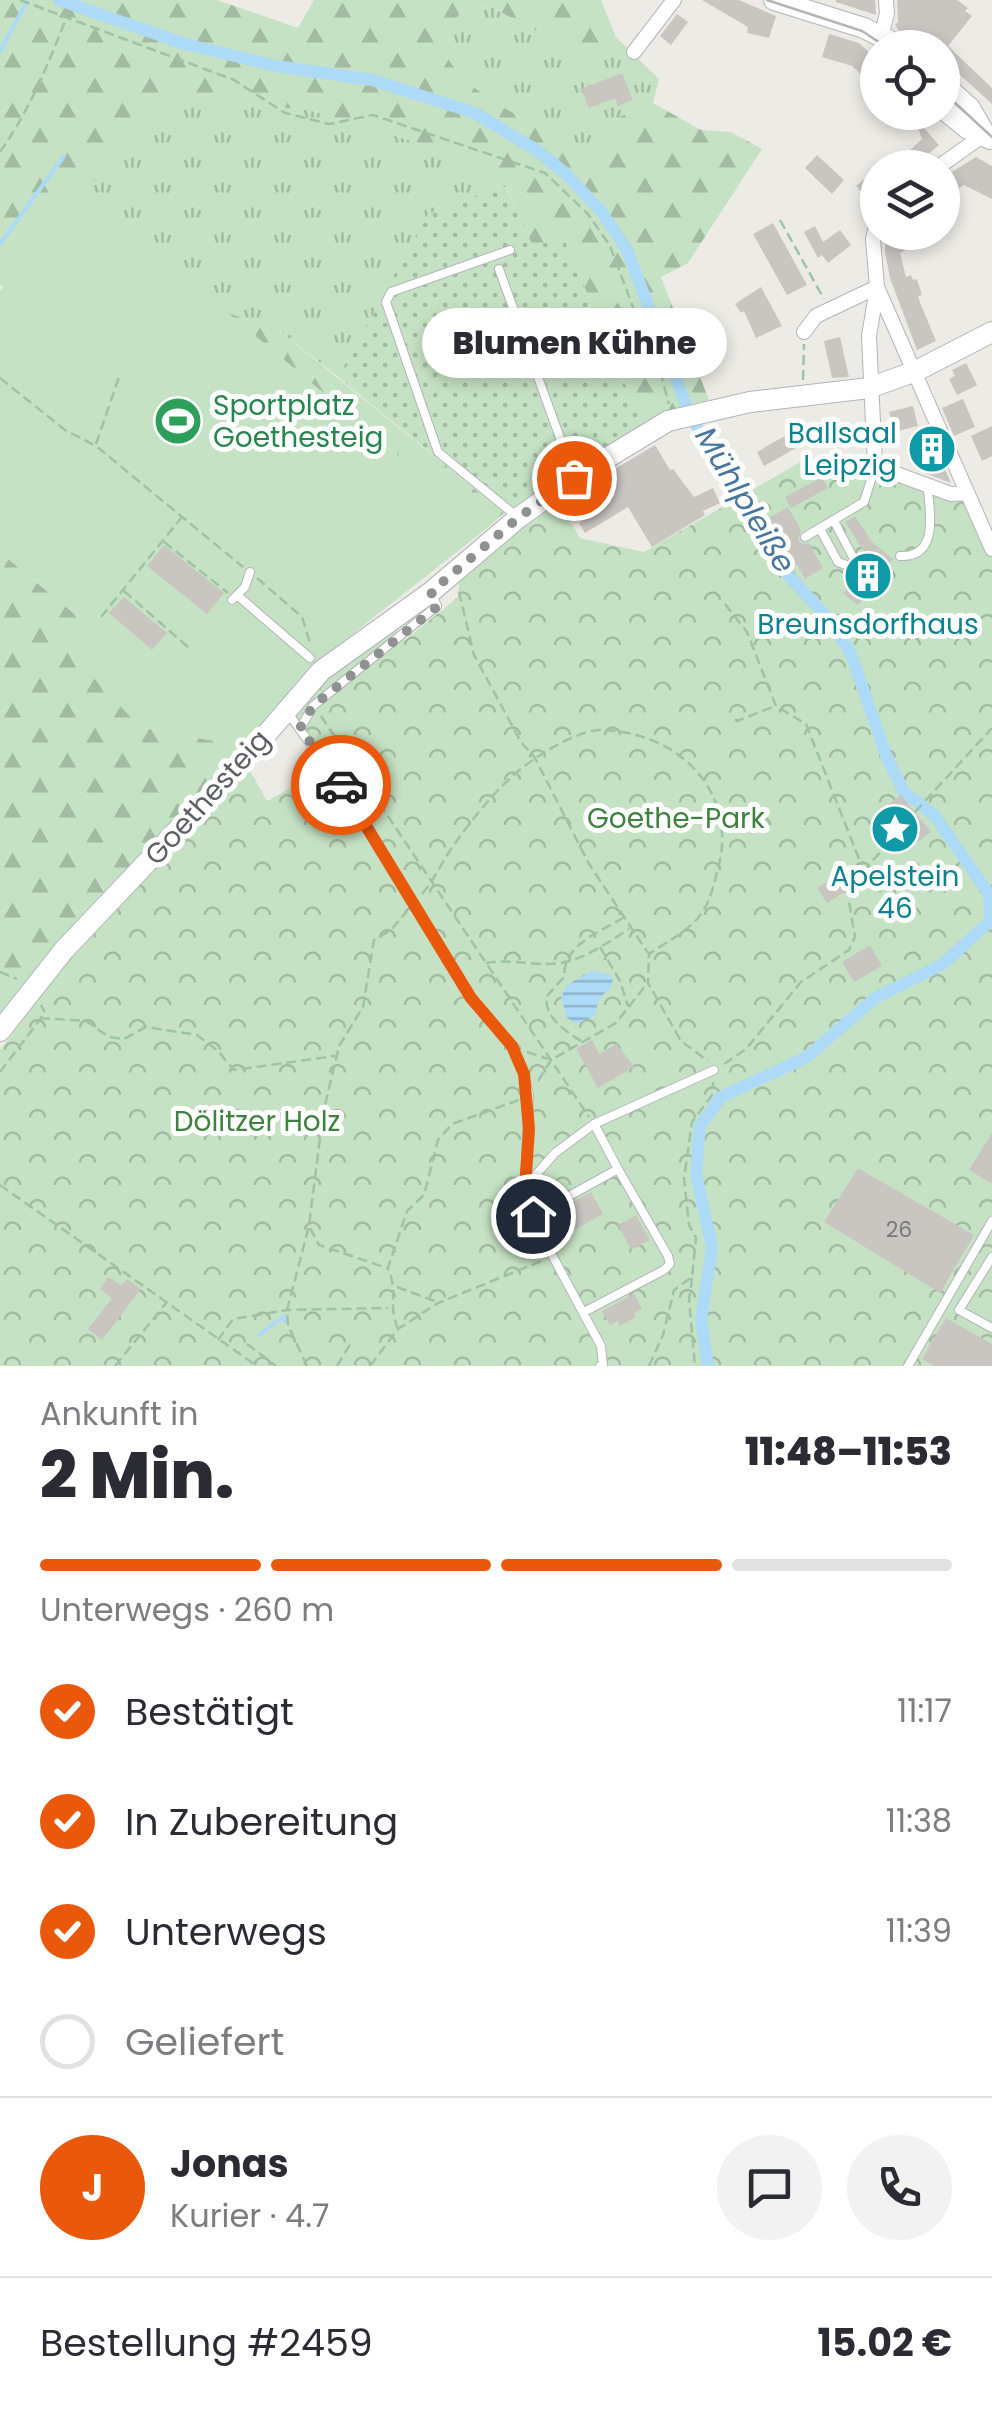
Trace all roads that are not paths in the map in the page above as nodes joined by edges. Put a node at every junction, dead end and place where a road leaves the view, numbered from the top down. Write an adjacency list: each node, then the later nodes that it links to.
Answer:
1 (674, 0): 6 (street)
2 (774, 0): 4 (main road)
3 (886, 0): 5 (street)
4 (860, 30)
5 (885, 30)
6 (634, 52)
7 (960, 99): 9 (main road)
8 (960, 123): 9 (main road)
9 (988, 137): 10 (street)
10 (960, 154)
11 (510, 250): 23 (lane)
12 (874, 250): 14 (street)
13 (499, 269): 20 (lane)
14 (877, 287): 15 (street); 17 (street); 18 (street)
15 (804, 332)
16 (992, 332): 17 (main road, Goethesteig)
17 (916, 371): 18 (main road, Goethesteig); 22 (street)
18 (870, 388): 19 (street); 20 (main road, Goethesteig)
19 (875, 466): 21 (street); 24 (lane)
20 (574, 478): 23 (main road, Goethesteig)
21 (927, 484): 22 (street); 28 (lane)
22 (966, 492): 27 (street)
23 (518, 518): 30 (main road, Goethesteig)
24 (834, 522): 25 (lane); 25 (lane)
25 (820, 529): 26 (lane)
26 (805, 537)
27 (992, 548)
28 (900, 556)
29 (250, 572): 31 (lane)
30 (431, 592): 32 (main road, Goethesteig); 33 (lane)
31 (310, 658)
32 (286, 710): 33 (lane); 34 (main road, Goethesteig)
33 (300, 728): 38 (lane)
34 (0, 1030)
35 (714, 1070): 36 (lane)
36 (594, 1124): 37 (lane); 38 (lane)
37 (618, 1169): 39 (lane); 42 (lane)
38 (526, 1186): 39 (lane)
39 (533, 1216): 42 (lane)
40 (992, 1221): 45 (lane)
41 (992, 1257): 43 (lane)
42 (584, 1312): 44 (lane)
43 (992, 1328)
44 (602, 1366)
45 (908, 1366)

